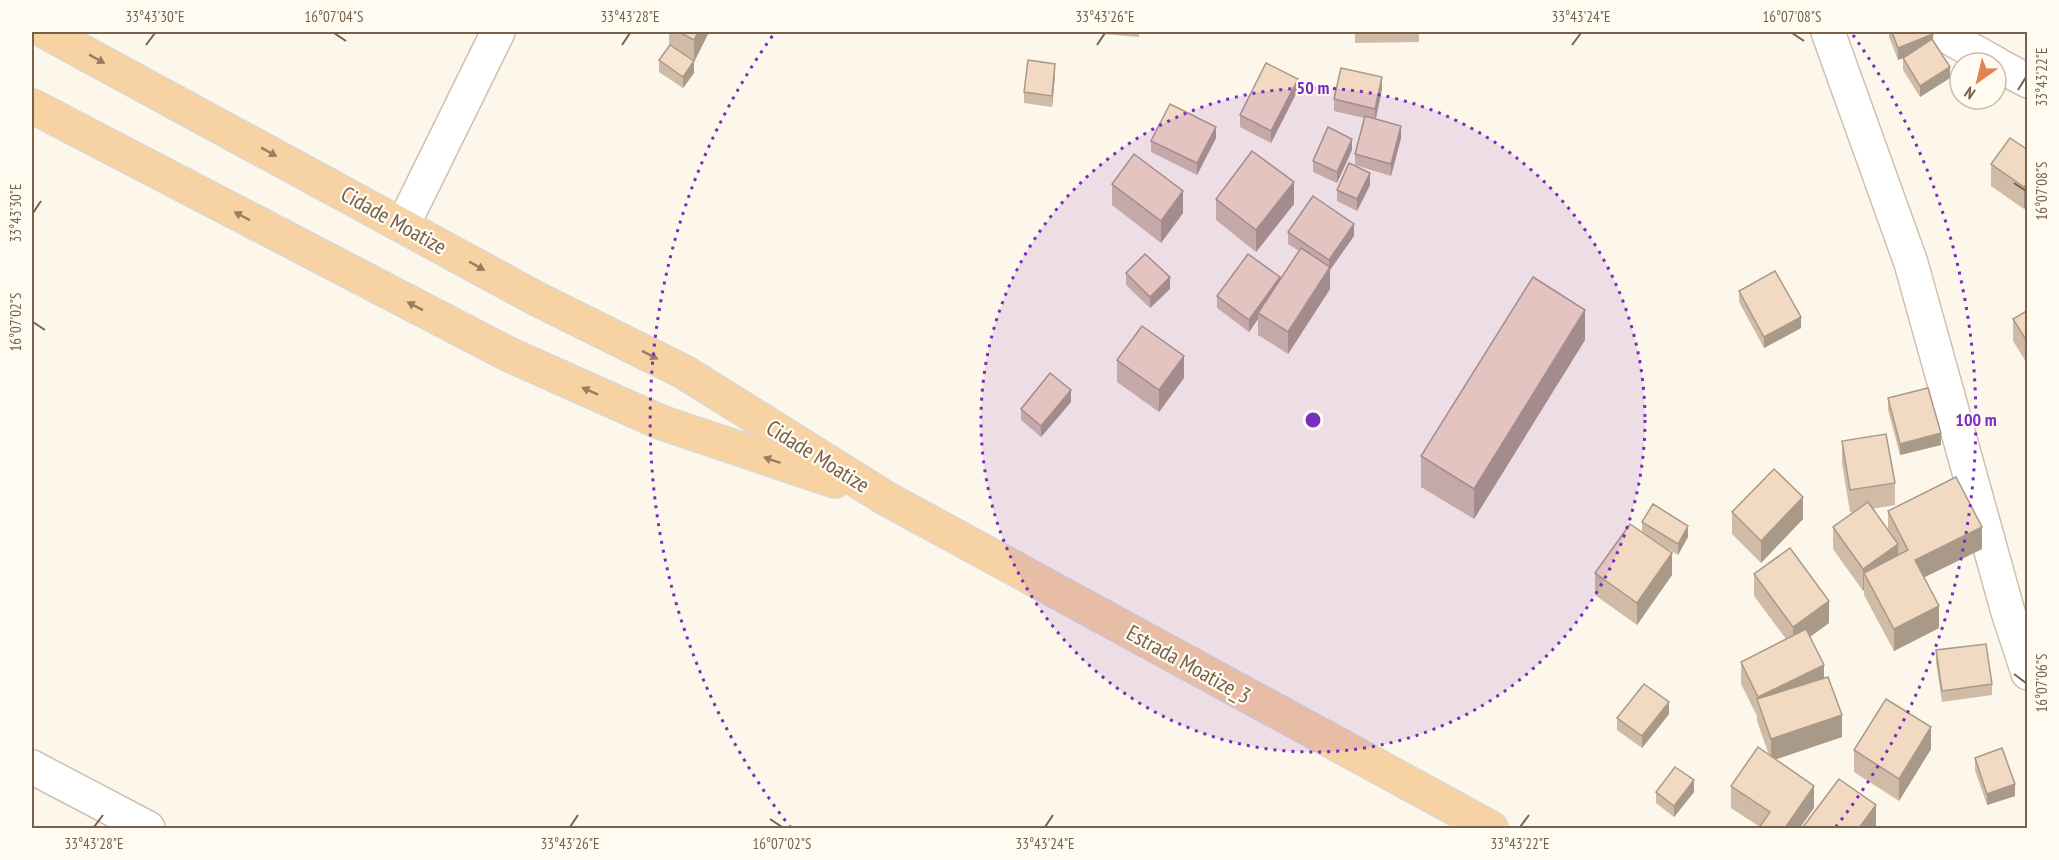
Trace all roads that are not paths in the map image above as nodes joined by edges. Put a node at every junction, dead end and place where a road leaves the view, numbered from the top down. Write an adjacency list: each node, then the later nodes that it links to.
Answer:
1 (46, 32): 9 (highway, Cidade Moatize, one-way to 9)
2 (498, 32): 9 (street)
3 (1828, 32): 11 (street)
4 (1939, 32): 5 (street)
5 (1973, 51)
6 (2008, 70): 7 (street)
7 (2028, 81)
8 (32, 106): 10 (highway, Cidade Moatize, one-way to 8)
9 (403, 225): 10 (highway, Cidade Moatize, one-way to 10)
10 (887, 499): 15 (highway, Estrada Moatize_3)
11 (2018, 609): 12 (street)
12 (2028, 673)
13 (32, 767): 14 (street)
14 (148, 828)
15 (1491, 828)

